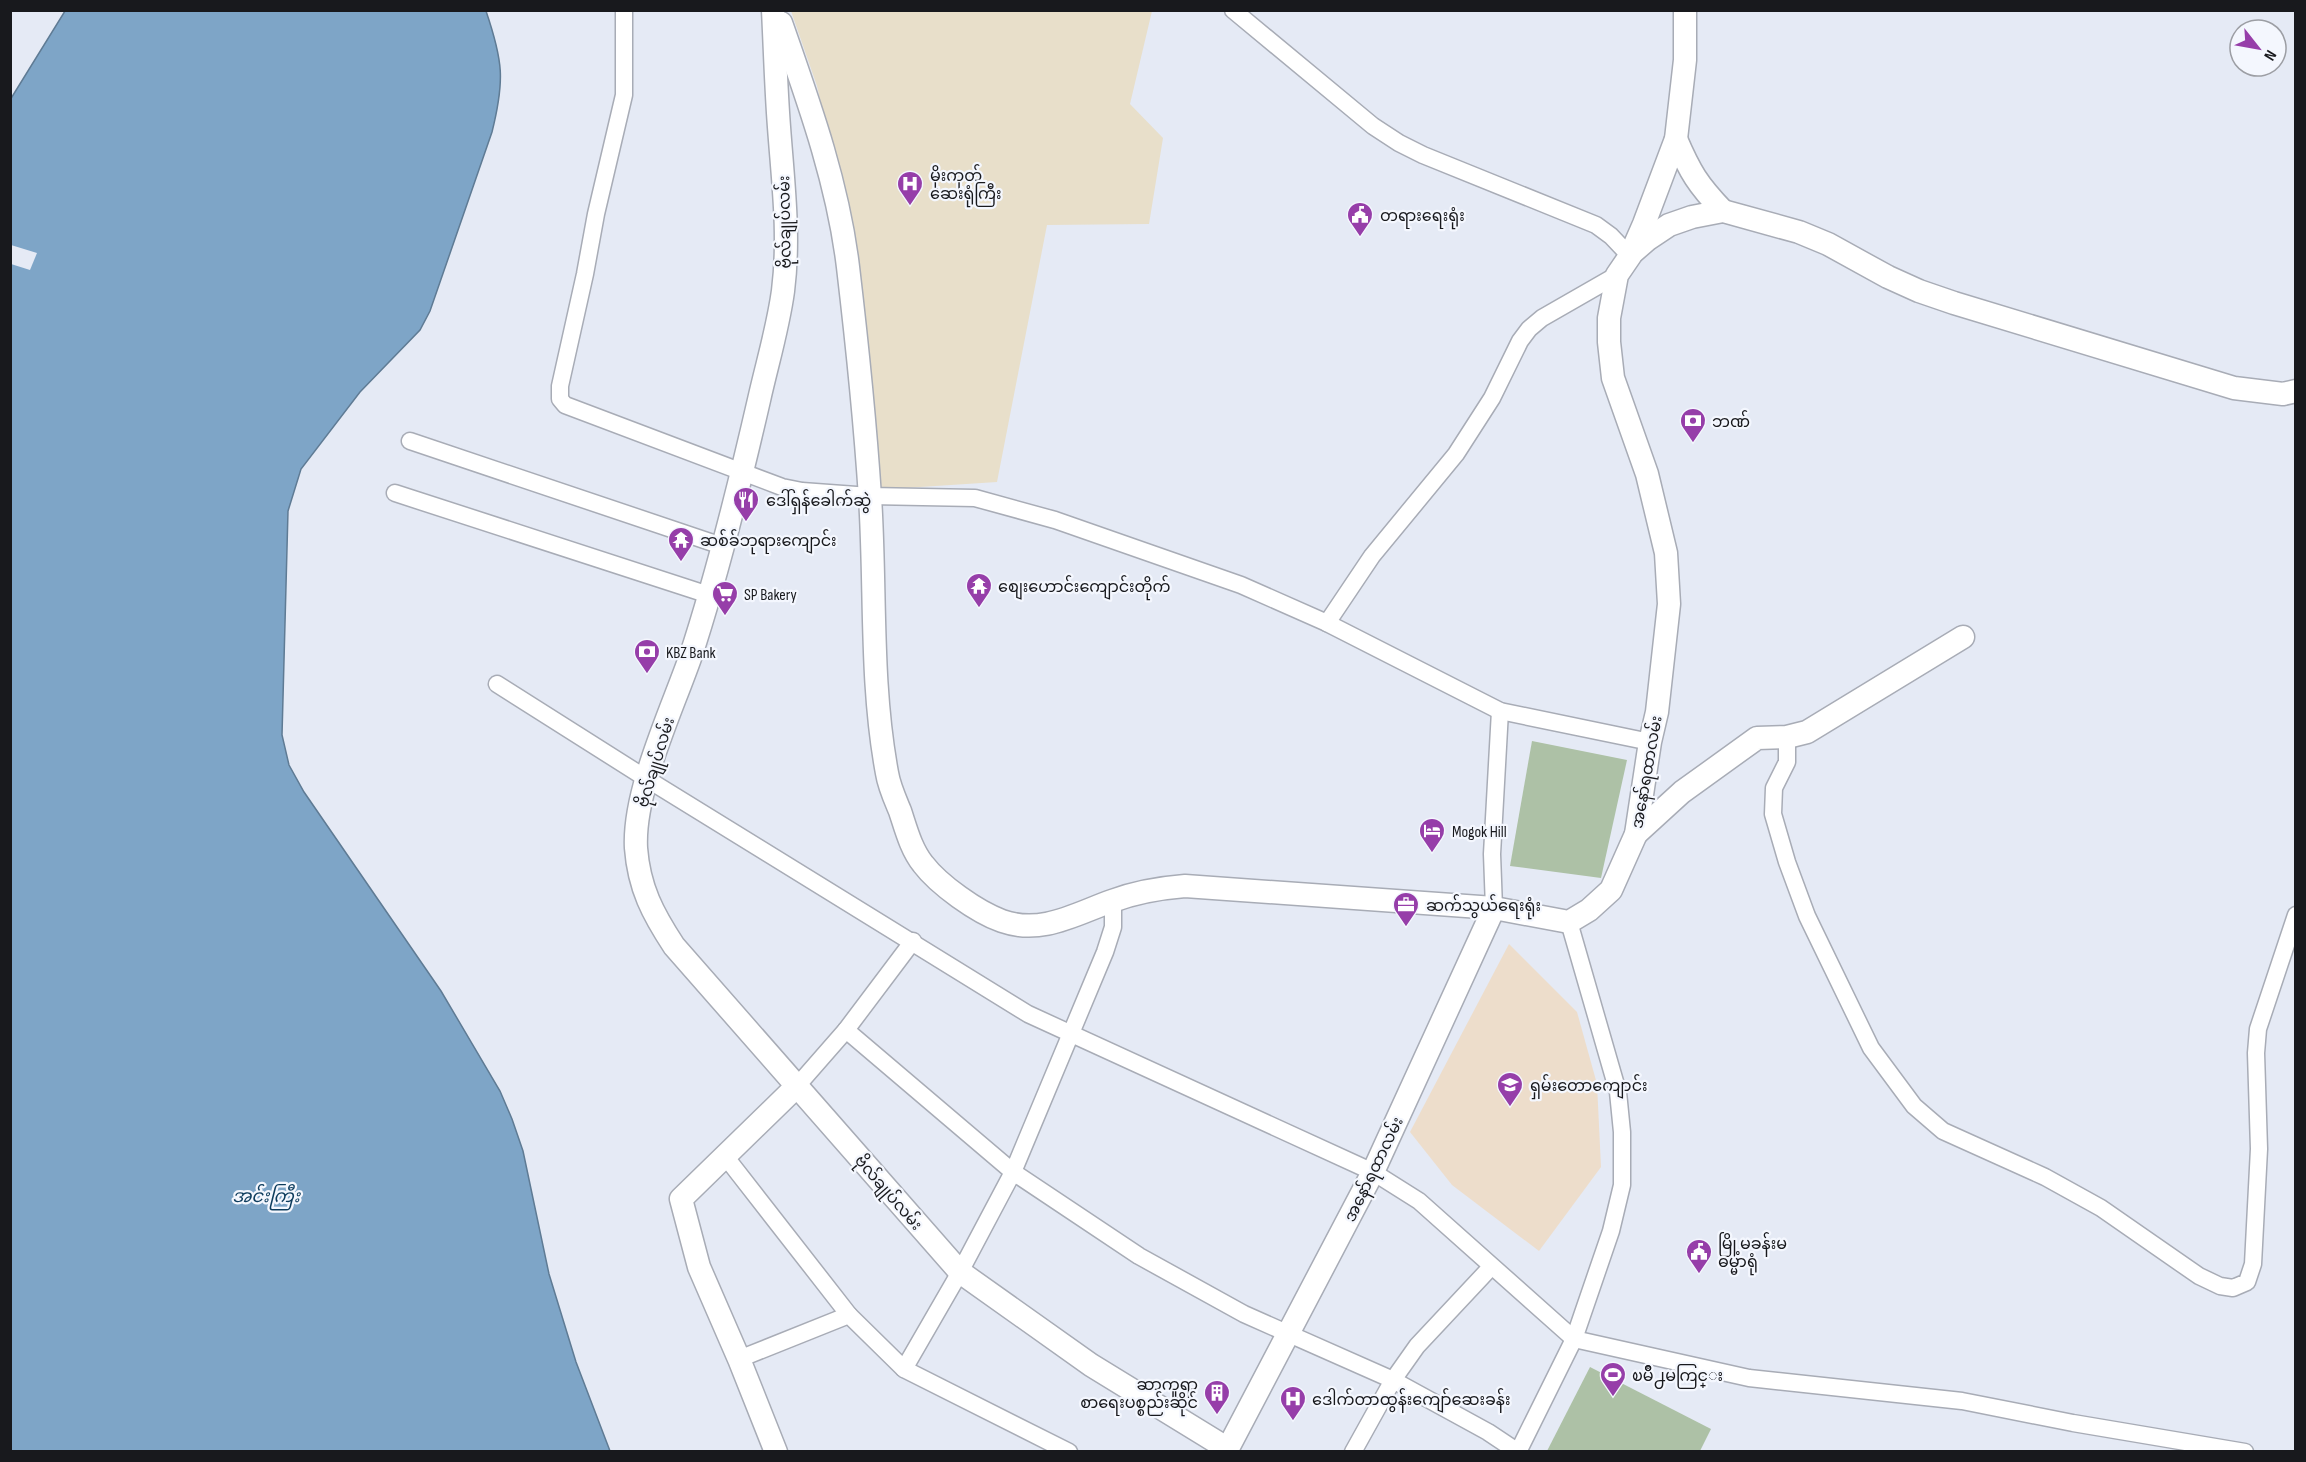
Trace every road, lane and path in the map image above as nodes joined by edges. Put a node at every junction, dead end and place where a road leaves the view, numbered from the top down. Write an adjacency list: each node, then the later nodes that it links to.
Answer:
1 (624, 10): 11 (street)
2 (775, 10): 11 (street, ဗိုလ်‌ချုပ်‌လမ်း); 13 (street)
3 (1233, 10): 7 (street)
4 (1685, 10): 5 (street)
5 (1676, 139): 6 (street); 7 (street)
6 (1723, 211): 7 (street); 9 (street)
7 (1630, 255): 8 (street, အ‌နော်‌ရထာလမ်း)
8 (1617, 275): 16 (street); 21 (street, အ‌နော်‌ရထာလမ်း)
9 (2295, 395)
10 (410, 441): 14 (street)
11 (742, 473): 13 (street); 14 (street, ဗိုလ်‌ချုပ်‌လမ်း)
12 (394, 493): 15 (street)
13 (870, 496): 16 (street); 24 (street)
14 (722, 546): 15 (street, ဗိုလ်‌ချုပ်‌လမ်း)
15 (709, 595): 22 (street, ဗိုလ်‌ချုပ်‌လမ်း)
16 (1327, 623): 19 (street)
17 (1963, 637): 20 (street)
18 (497, 684): 22 (street)
19 (1500, 711): 21 (street); 25 (street)
20 (1787, 737): 23 (street); 26 (street)
21 (1650, 742): 23 (street, အ‌နော်‌ရထာလမ်း)
22 (647, 779): 28 (street); 31 (street, ဗိုလ်‌ချုပ်‌လမ်း)
23 (1636, 834): 27 (street, အ‌နော်‌ရထာလမ်း)
24 (1113, 901): 25 (street); 30 (street)
25 (1494, 908): 27 (street); 34 (street, အ‌နော်‌ရထာလမ်း)
26 (2295, 915)
27 (1569, 922): 39 (street)
28 (913, 942): 29 (street); 30 (street)
29 (846, 1030): 31 (street); 33 (street)
30 (1071, 1034): 33 (street); 34 (street)
31 (797, 1086): 32 (street); 36 (street, ဗိုလ်‌ချုပ်‌လမ်း)
32 (725, 1156): 37 (street); 40 (street)
33 (1012, 1172): 36 (street); 38 (street)
34 (1373, 1172): 35 (street); 38 (street, အ‌နော်‌ရထာလမ်း)
35 (1491, 1267): 39 (street); 42 (street)
36 (960, 1272): 41 (street); 43 (street, ဗိုလ်‌ချုပ်‌လမ်း)
37 (849, 1315): 40 (street); 41 (street)
38 (1287, 1335): 42 (street); 43 (street, အ‌နော်‌ရထာလမ်း)
39 (1574, 1339): 47 (street); 48 (street)
40 (739, 1359): 44 (street)
41 (904, 1369): 45 (street)
42 (1393, 1380): 46 (street); 47 (street)
43 (1227, 1450)
44 (776, 1452)
45 (1069, 1452)
46 (1353, 1452)
47 (1518, 1452)
48 (2245, 1452)

